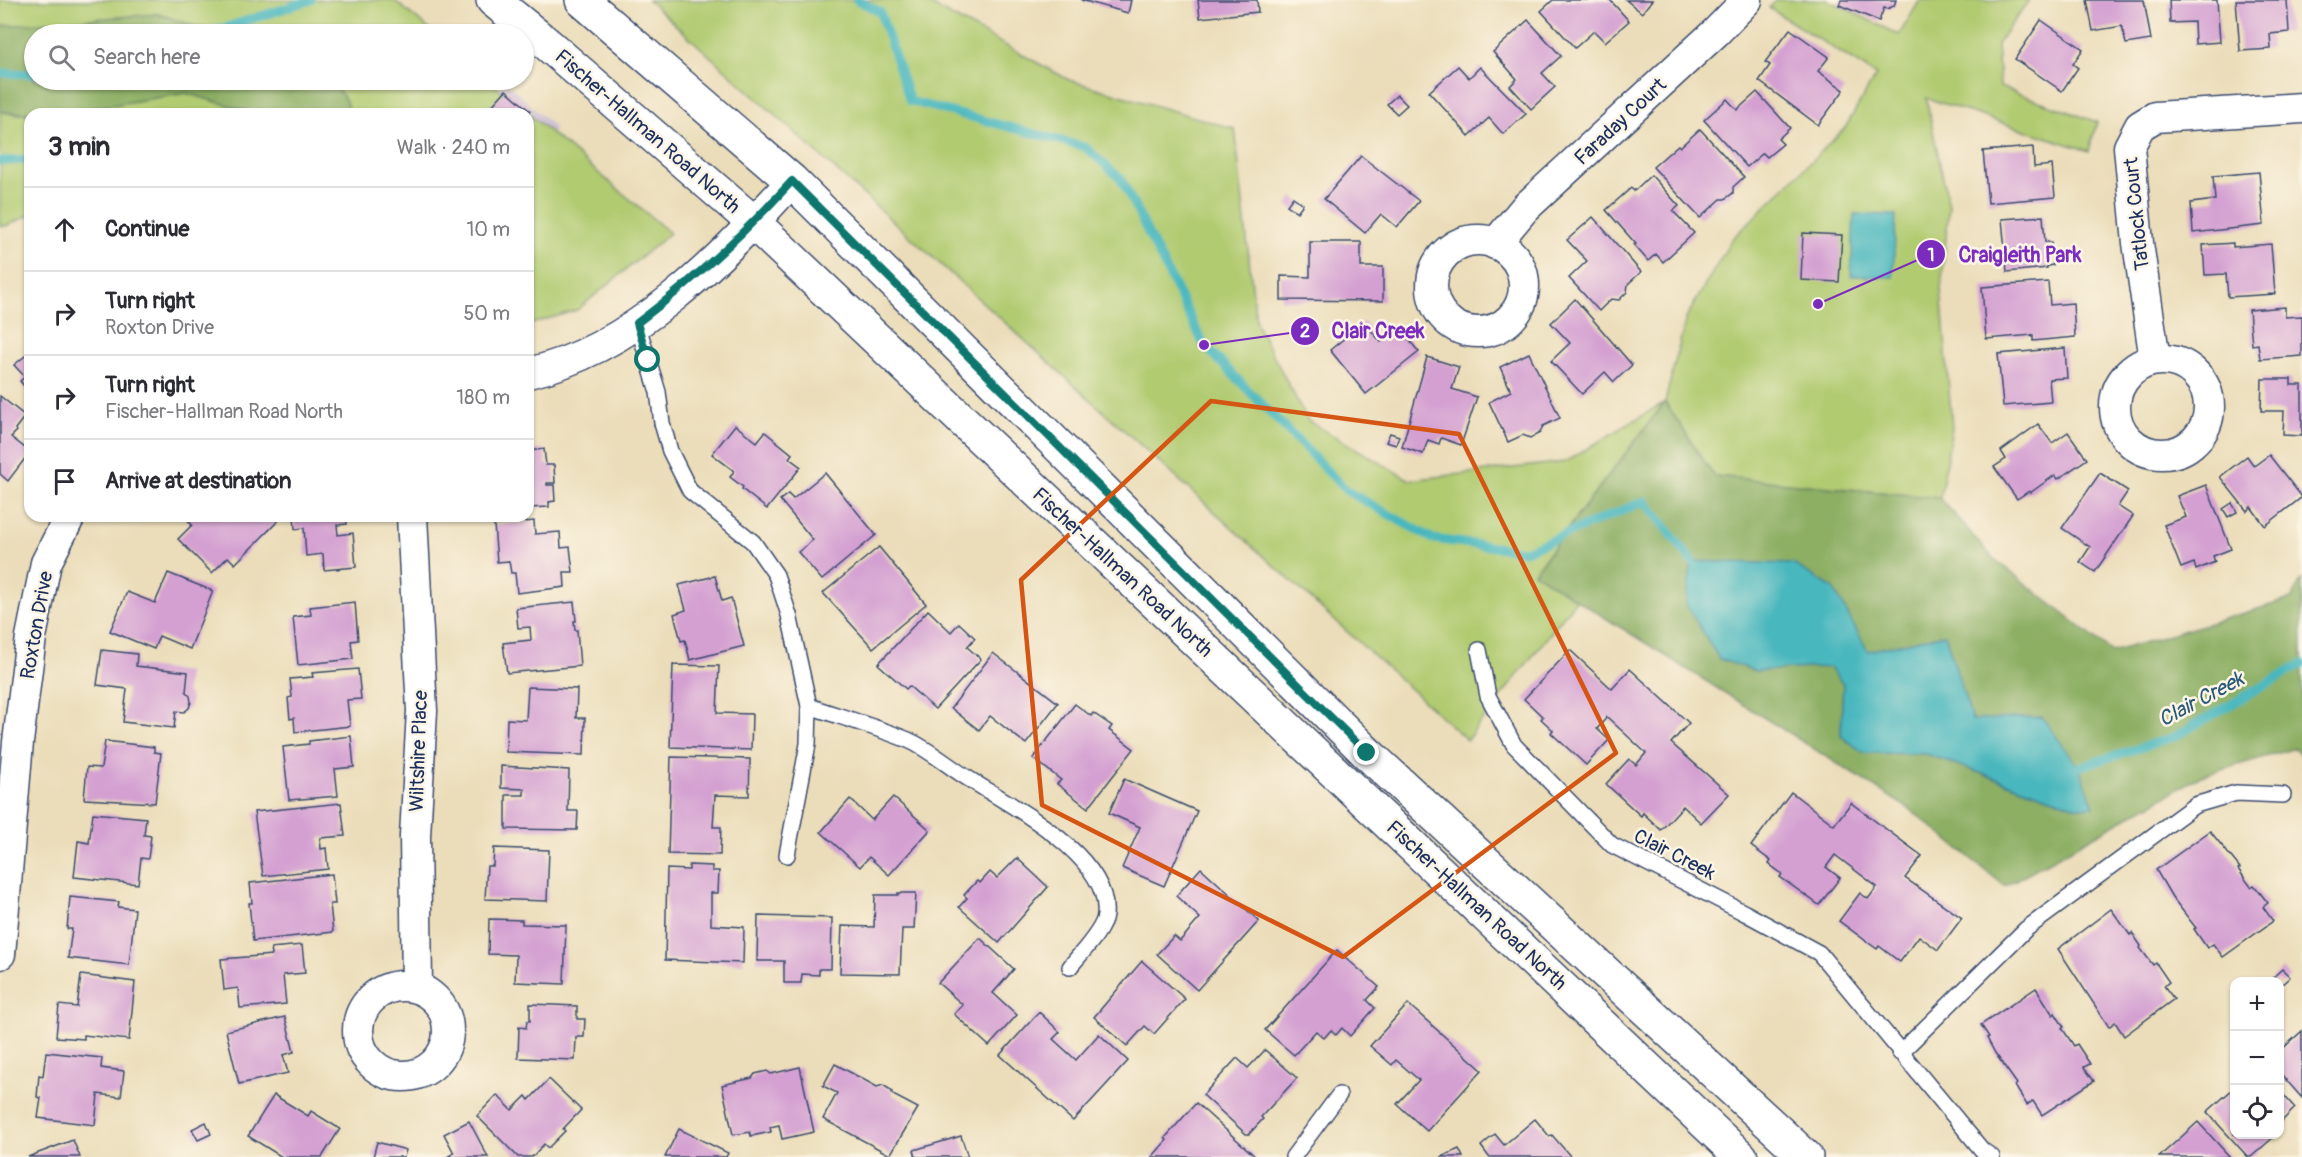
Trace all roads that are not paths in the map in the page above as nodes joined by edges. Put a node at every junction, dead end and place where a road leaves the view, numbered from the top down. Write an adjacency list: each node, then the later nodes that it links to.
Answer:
1 (493, 0): 4 (main road, Fischer-Hallman Road North)
2 (582, 0): 7 (main road, Fischer-Hallman Road North)
3 (1747, 0): 9 (street, Faraday Court)
4 (523, 24)
5 (534, 33): 8 (main road, Fischer-Hallman Road North)
6 (2302, 108): 11 (street, Tatlock Court)
7 (792, 181): 8 (street); 27 (main road, Fischer-Hallman Road North)
8 (754, 223): 10 (street); 26 (main road, Fischer-Hallman Road North)
9 (1495, 244)
10 (637, 323): 12 (street); 16 (lane)
11 (2155, 360)
12 (534, 372)
13 (67, 522): 17 (street, Roxton Drive)
14 (412, 522): 22 (street, Wiltshire Place)
15 (1479, 650): 23 (lane, Clair Creek)
16 (809, 706): 19 (lane); 21 (lane)
17 (9, 741): 20 (street, Roxton Drive)
18 (2283, 795): 23 (lane)
19 (786, 855)
20 (0, 954)
21 (1070, 967)
22 (417, 987)
23 (1900, 1053): 28 (lane, Clair Creek)
24 (1339, 1095): 25 (lane)
25 (1293, 1157)
26 (1741, 1157)
27 (1806, 1157)
28 (1992, 1157)

